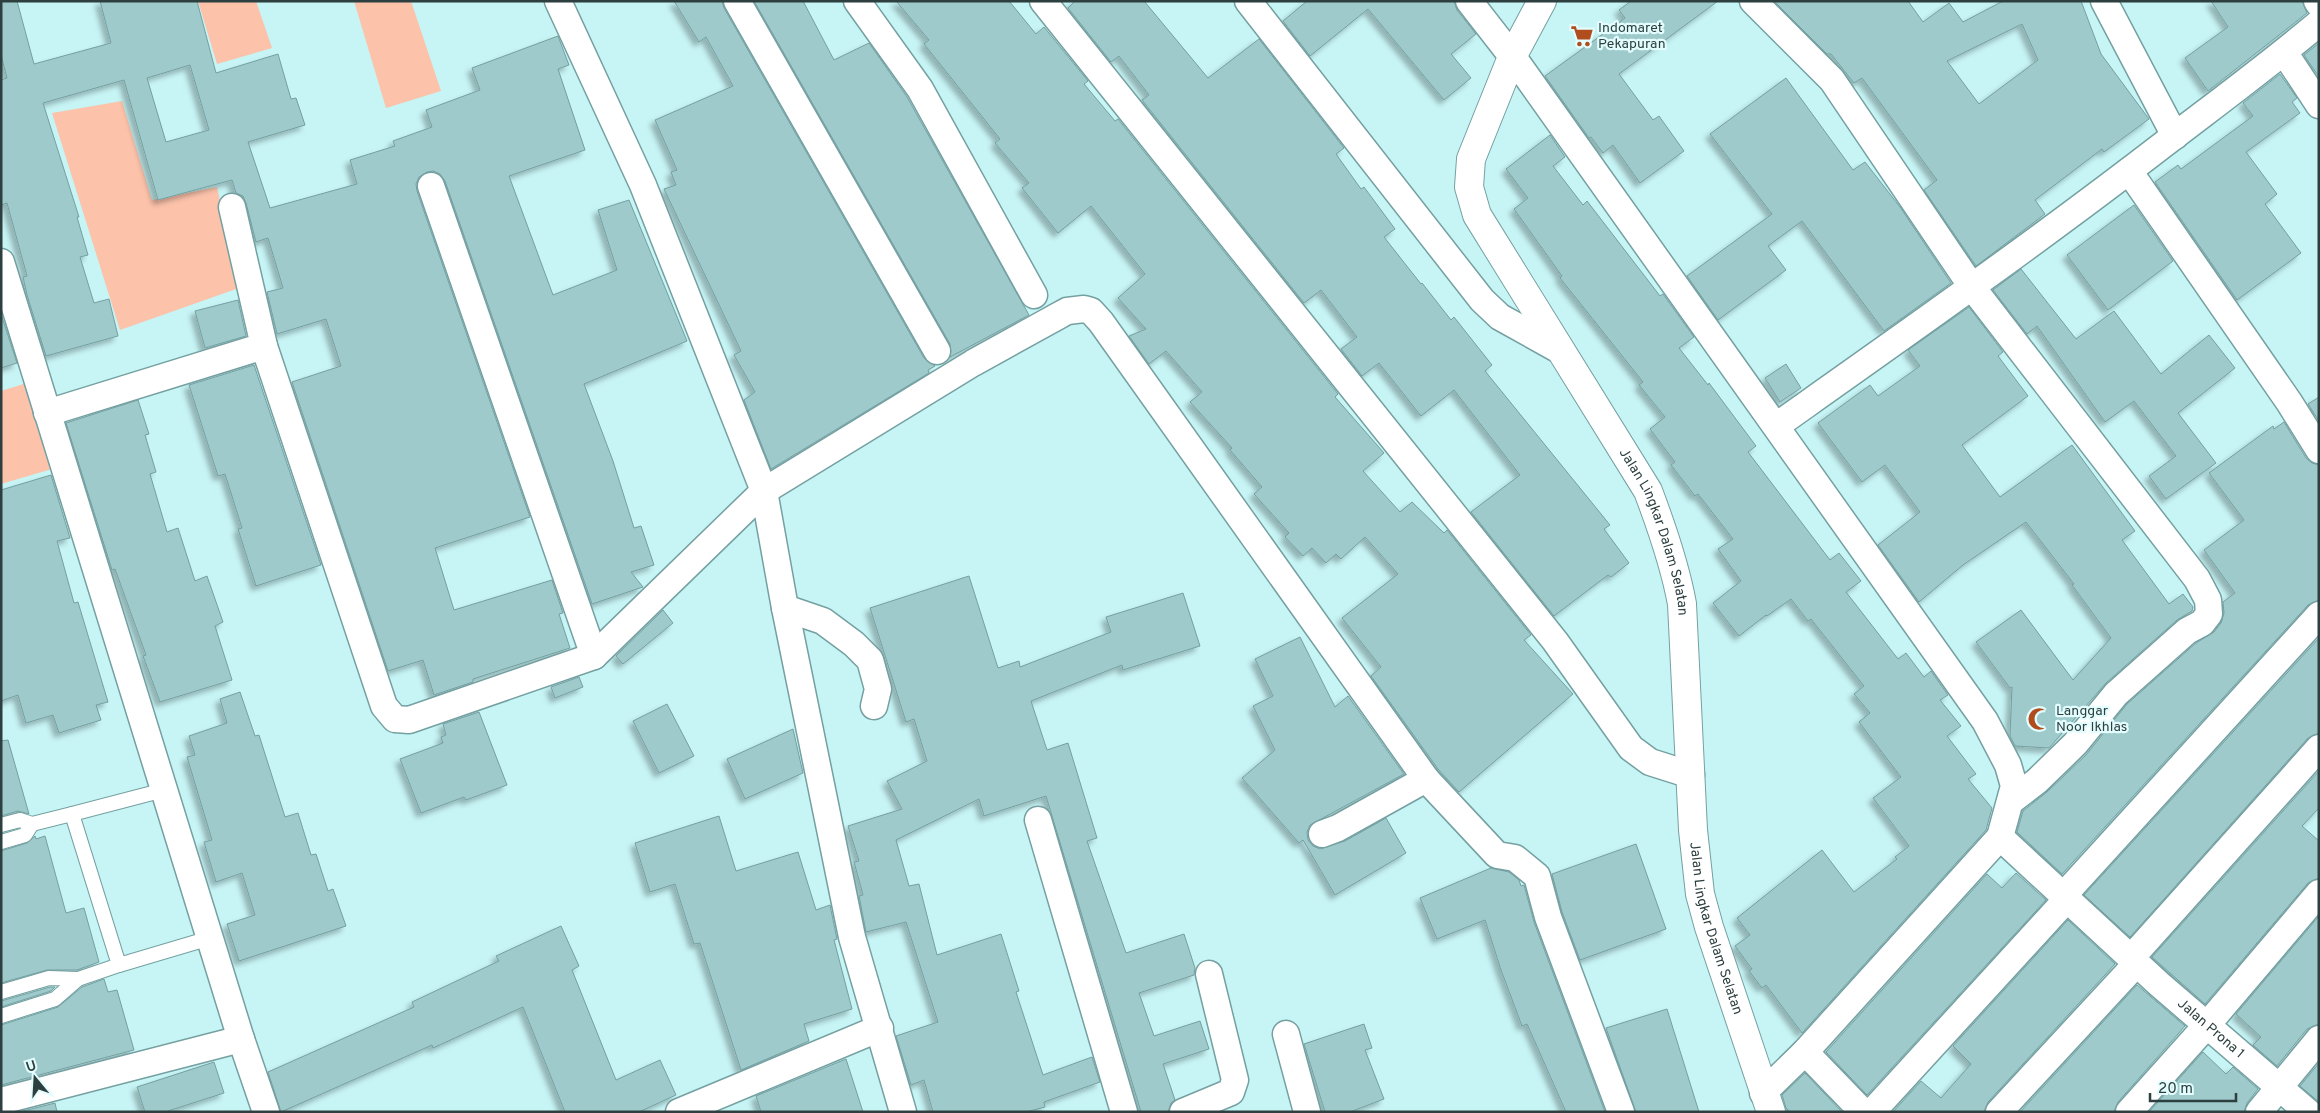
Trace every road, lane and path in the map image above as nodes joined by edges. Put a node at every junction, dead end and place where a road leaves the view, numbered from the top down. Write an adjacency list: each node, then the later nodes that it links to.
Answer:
1 (558, 1): 27 (street)
2 (737, 1): 23 (street)
3 (857, 1): 20 (street)
4 (1043, 1): 33 (street)
5 (1248, 1): 22 (street)
6 (1469, 1): 12 (street)
7 (1542, 1): 12 (main road, Jalan Lingkar Dalam Selatan)
8 (1753, 1): 19 (street)
9 (2104, 1): 14 (street)
10 (2319, 22): 11 (street)
11 (2284, 52): 13 (street); 14 (street)
12 (1512, 57): 22 (main road, Jalan Lingkar Dalam Selatan); 25 (street)
13 (2319, 105)
14 (2175, 136): 15 (street)
15 (2129, 171): 19 (street); 26 (street)
16 (431, 186): 30 (street)
17 (232, 207): 21 (street)
18 (1, 262): 24 (street)
19 (1972, 288): 25 (street); 36 (street)
20 (1034, 295)
21 (264, 346): 24 (street); 30 (street)
22 (1561, 351): 33 (main road, Jalan Lingkar Dalam Selatan)
23 (937, 352)
24 (48, 413): 35 (street)
25 (1776, 426): 36 (street)
26 (2319, 450)
27 (764, 492): 28 (street); 30 (street); 34 (street)
28 (785, 608): 31 (street); 54 (street)
29 (2319, 615): 45 (street)
30 (594, 656)
31 (874, 706)
32 (2319, 748): 47 (street)
33 (1690, 776): 61 (main road, Jalan Lingkar Dalam Selatan)
34 (1426, 779): 41 (street); 68 (street)
35 (164, 790): 37 (lane); 46 (street)
36 (2011, 801): 42 (street)
37 (72, 814): 39 (lane); 48 (lane)
38 (1038, 820): 65 (street)
39 (32, 824): 40 (lane); 43 (lane)
40 (1, 825)
41 (1322, 834)
42 (2000, 837): 45 (street, Jalan Prona 1); 58 (street)
43 (1, 842)
44 (2319, 893): 53 (street)
45 (2065, 898): 47 (street, Jalan Prona 1); 70 (street)
46 (210, 938): 48 (lane); 56 (street)
47 (2134, 961): 53 (street, Jalan Prona 1); 71 (street)
48 (118, 965): 50 (lane)
49 (1209, 974): 66 (street)
50 (78, 979): 51 (lane); 52 (lane)
51 (1, 992)
52 (1, 1016)
53 (2207, 1025): 59 (street, Jalan Prona 1); 72 (street)
54 (880, 1028): 63 (street); 64 (street)
55 (1286, 1034): 67 (street)
56 (241, 1039): 60 (street); 62 (street)
57 (2319, 1039): 59 (street)
58 (1804, 1052): 61 (street); 69 (street)
59 (2280, 1088): 73 (street); 74 (street, Jalan Prona 1)
60 (1, 1101)
61 (1767, 1102)
62 (266, 1112)
63 (679, 1112)
64 (903, 1112)
65 (1124, 1112)
66 (1182, 1112)
67 (1307, 1112)
68 (1621, 1112)
69 (1864, 1112)
70 (1872, 1112)
71 (1999, 1112)
72 (2129, 1112)
73 (2259, 1112)
74 (2308, 1112)

